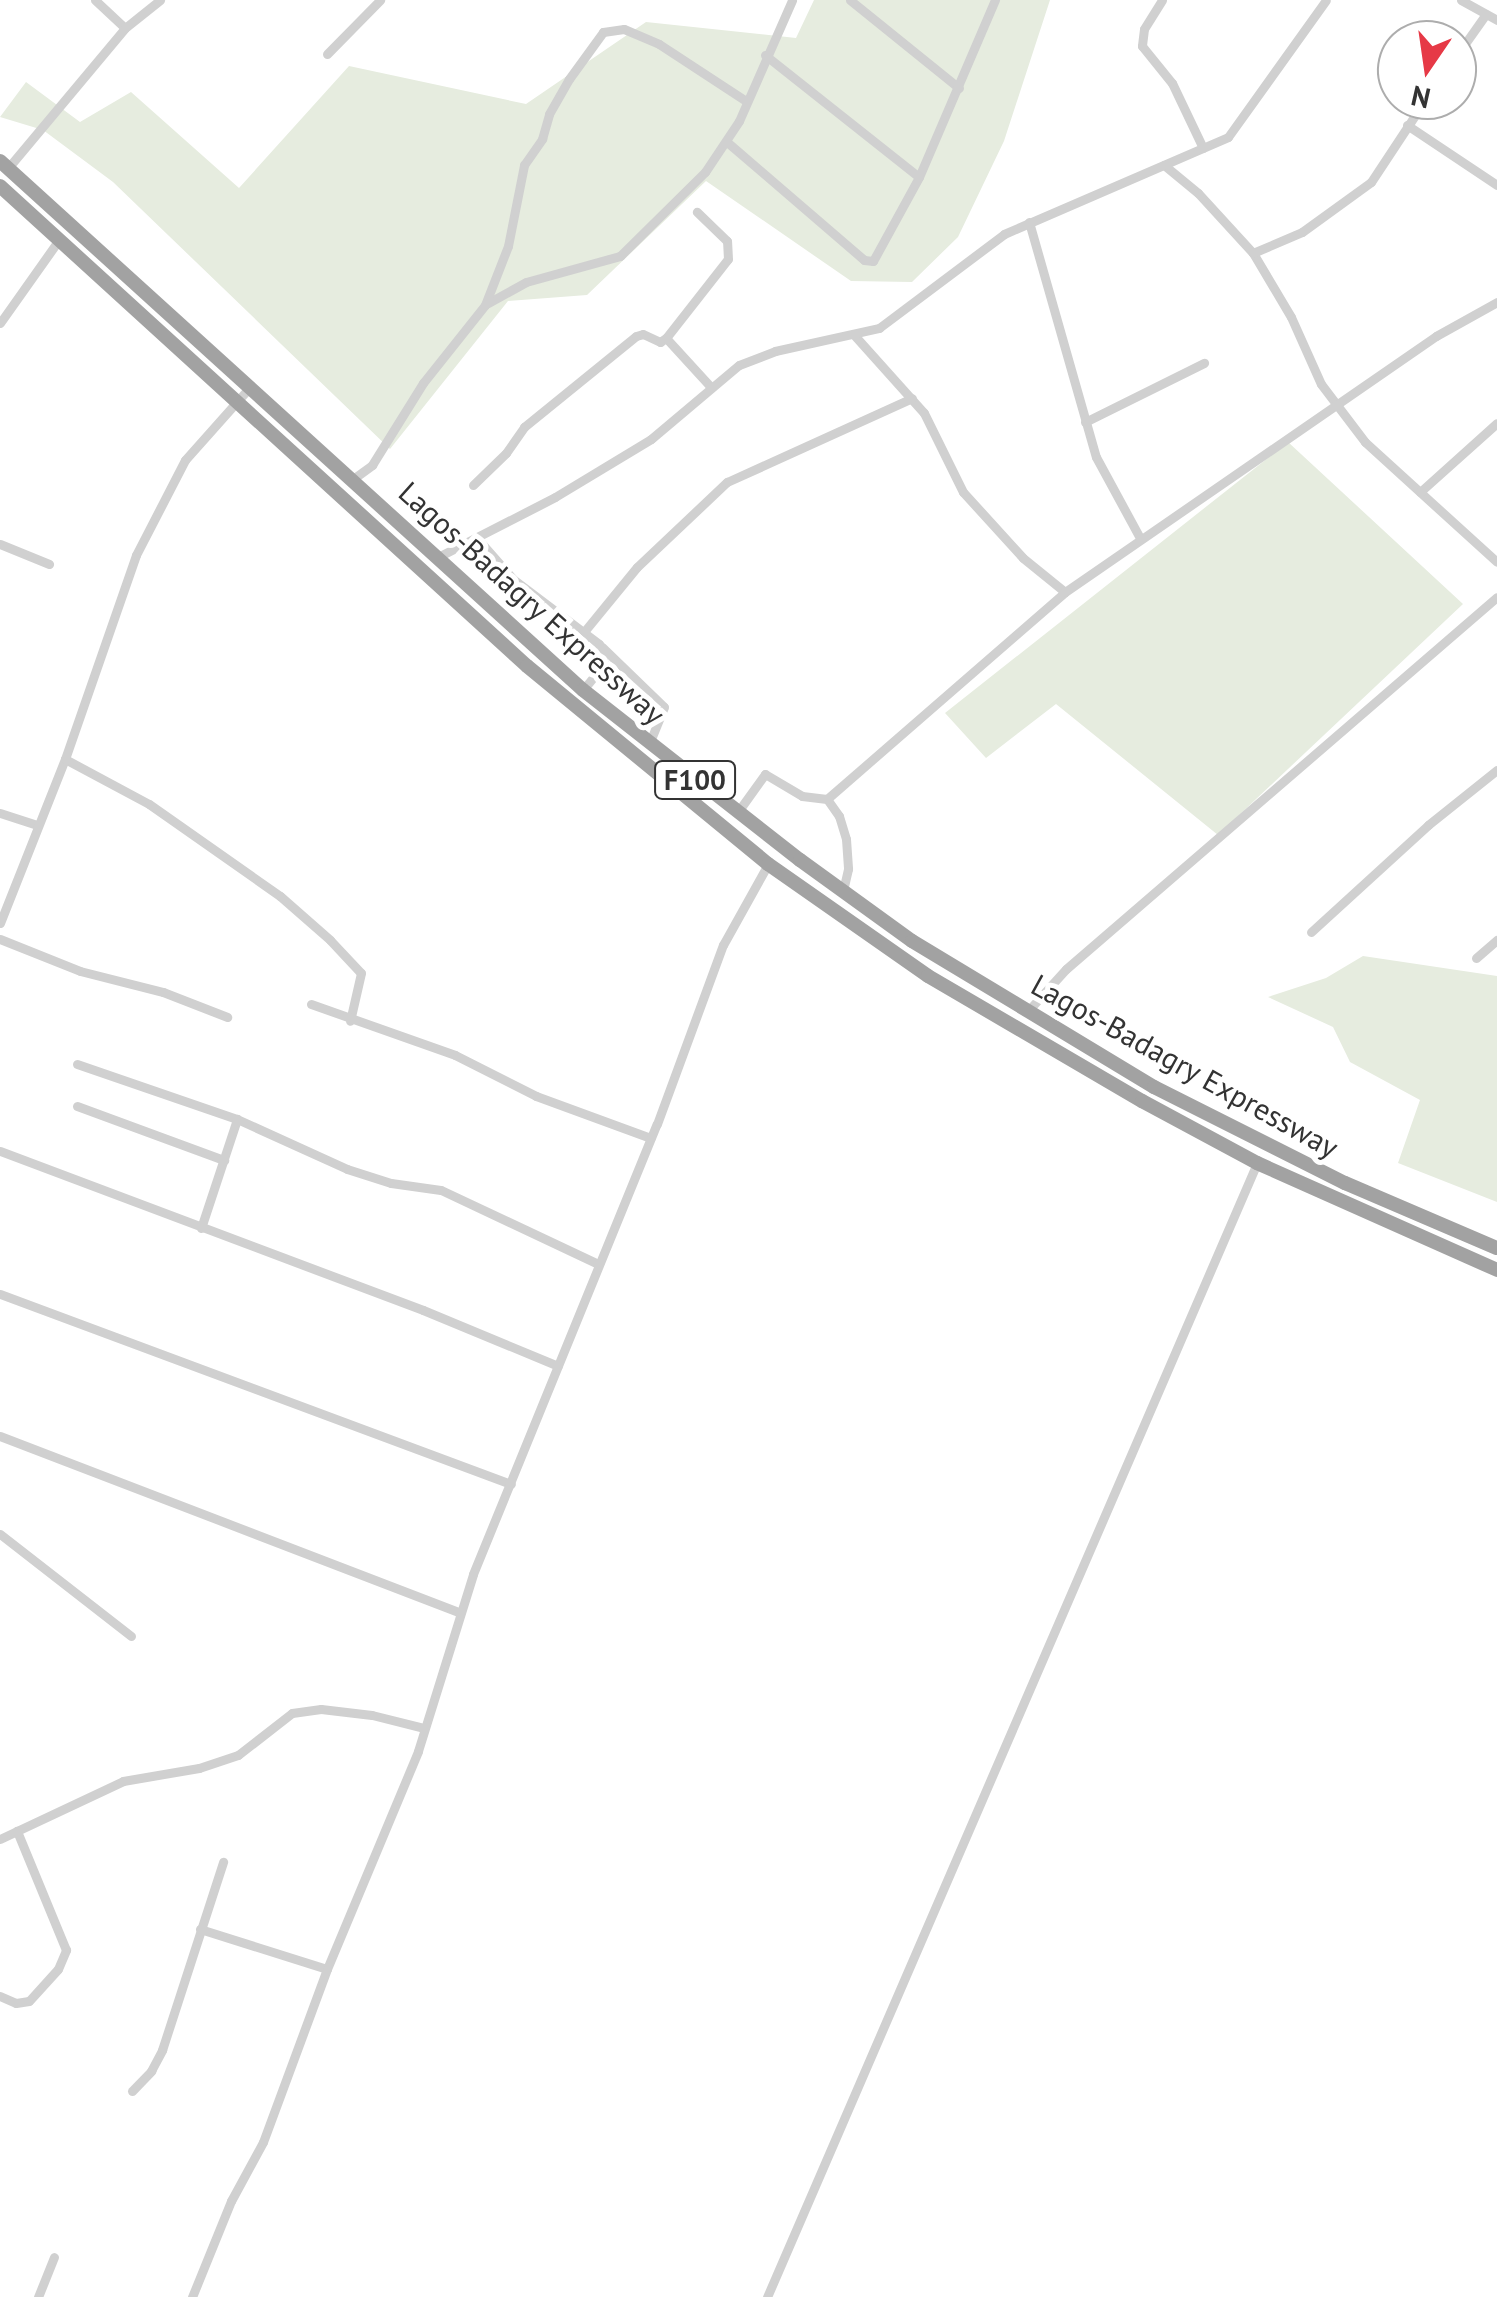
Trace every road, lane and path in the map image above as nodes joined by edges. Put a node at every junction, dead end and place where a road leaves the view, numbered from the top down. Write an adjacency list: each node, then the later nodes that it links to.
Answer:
1 (95, 0): 13 (street)
2 (160, 0): 13 (street)
3 (380, 0): 14 (street)
4 (792, 0): 15 (street)
5 (850, 0): 16 (street)
6 (996, 0): 16 (street)
7 (1162, 0): 21 (street)
8 (1326, 0): 21 (street)
9 (1461, 0): 10 (street)
10 (1486, 14): 11 (street); 12 (street)
11 (1497, 20)
12 (1477, 27)
13 (125, 28): 22 (street)
14 (327, 54)
15 (765, 54): 17 (street); 24 (street)
16 (959, 88): 24 (street)
17 (746, 101): 20 (street); 32 (street)
18 (1411, 120): 19 (street)
19 (1407, 125): 25 (street); 30 (street)
20 (727, 142): 24 (street); 32 (street)
21 (1203, 148): 23 (street)
22 (4, 164): 37 (highway, Lagos-Badagry Expressway / F100)
23 (1164, 166): 28 (street); 30 (street)
24 (919, 177)
25 (1497, 185)
26 (0, 186): 29 (highway, Lagos-Badagry Expressway / F100)
27 (697, 212): 35 (street)
28 (1029, 222): 34 (street); 42 (street)
29 (58, 240): 33 (street); 40 (highway, Lagos-Badagry Expressway / F100)
30 (1254, 253): 41 (street)
31 (1497, 302): 41 (street)
32 (485, 304): 44 (street)
33 (0, 323)
34 (855, 336): 38 (street); 39 (street)
35 (666, 338): 38 (street); 45 (street)
36 (1204, 363): 42 (street)
37 (251, 386): 40 (street); 44 (highway, Lagos-Badagry Expressway / F100)
38 (710, 386): 47 (street)
39 (912, 398): 53 (street); 55 (street)
40 (238, 401): 59 (street); 65 (highway, Lagos-Badagry Expressway / F100)
41 (1336, 405): 46 (street); 48 (street)
42 (1085, 422): 48 (street)
43 (1497, 423): 46 (street)
44 (352, 480): 50 (highway, Lagos-Badagry Expressway / F100)
45 (473, 485)
46 (1420, 492): 51 (street)
47 (476, 537): 50 (street); 55 (street)
48 (1140, 538): 53 (street)
49 (0, 544): 52 (street)
50 (438, 557): 57 (highway, Lagos-Badagry Expressway / F100)
51 (1497, 562)
52 (49, 564)
53 (1065, 592): 61 (street)
54 (1497, 597): 73 (street)
55 (583, 633): 56 (street)
56 (599, 644): 57 (street); 58 (street)
57 (583, 690): 58 (highway, Lagos-Badagry Expressway / F100)
58 (649, 744): 63 (highway, Lagos-Badagry Expressway / F100)
59 (65, 759): 64 (street); 75 (street)
60 (1497, 770): 68 (street)
61 (827, 799): 63 (street); 66 (street)
62 (0, 813): 64 (street)
63 (736, 813): 66 (highway, Lagos-Badagry Expressway / F100)
64 (37, 825): 67 (street)
65 (768, 864): 79 (street); 82 (highway, Lagos-Badagry Expressway / F100)
66 (843, 890): 73 (highway, Lagos-Badagry Expressway / F100)
67 (0, 923)
68 (1311, 932)
69 (0, 939): 74 (street)
70 (1497, 940): 71 (street)
71 (1476, 958)
72 (311, 1004): 75 (street)
73 (1027, 1012): 84 (highway, Lagos-Badagry Expressway / F100)
74 (227, 1017)
75 (350, 1021): 79 (street)
76 (77, 1064): 78 (street)
77 (77, 1106): 81 (street)
78 (237, 1119): 81 (street); 85 (street)
79 (651, 1138): 85 (street)
80 (0, 1151): 83 (street)
81 (224, 1160): 83 (street)
82 (1257, 1163): 86 (highway, Lagos-Badagry Expressway / F100); 105 (street)
83 (201, 1228): 88 (street)
84 (1497, 1248)
85 (598, 1264): 88 (street)
86 (1497, 1270)
87 (0, 1294): 90 (street)
88 (558, 1366): 90 (street)
89 (0, 1436): 92 (street)
90 (511, 1484): 92 (street)
91 (0, 1534): 93 (street)
92 (458, 1612): 94 (street)
93 (131, 1636)
94 (424, 1728): 95 (street); 99 (street)
95 (18, 1831): 96 (street); 100 (street)
96 (0, 1839)
97 (223, 1862): 98 (street)
98 (200, 1929): 99 (street); 101 (street)
99 (327, 1969): 104 (street)
100 (0, 1996)
101 (132, 2091)
102 (54, 2257): 103 (street)
103 (38, 2297)
104 (192, 2297)
105 (767, 2297)

